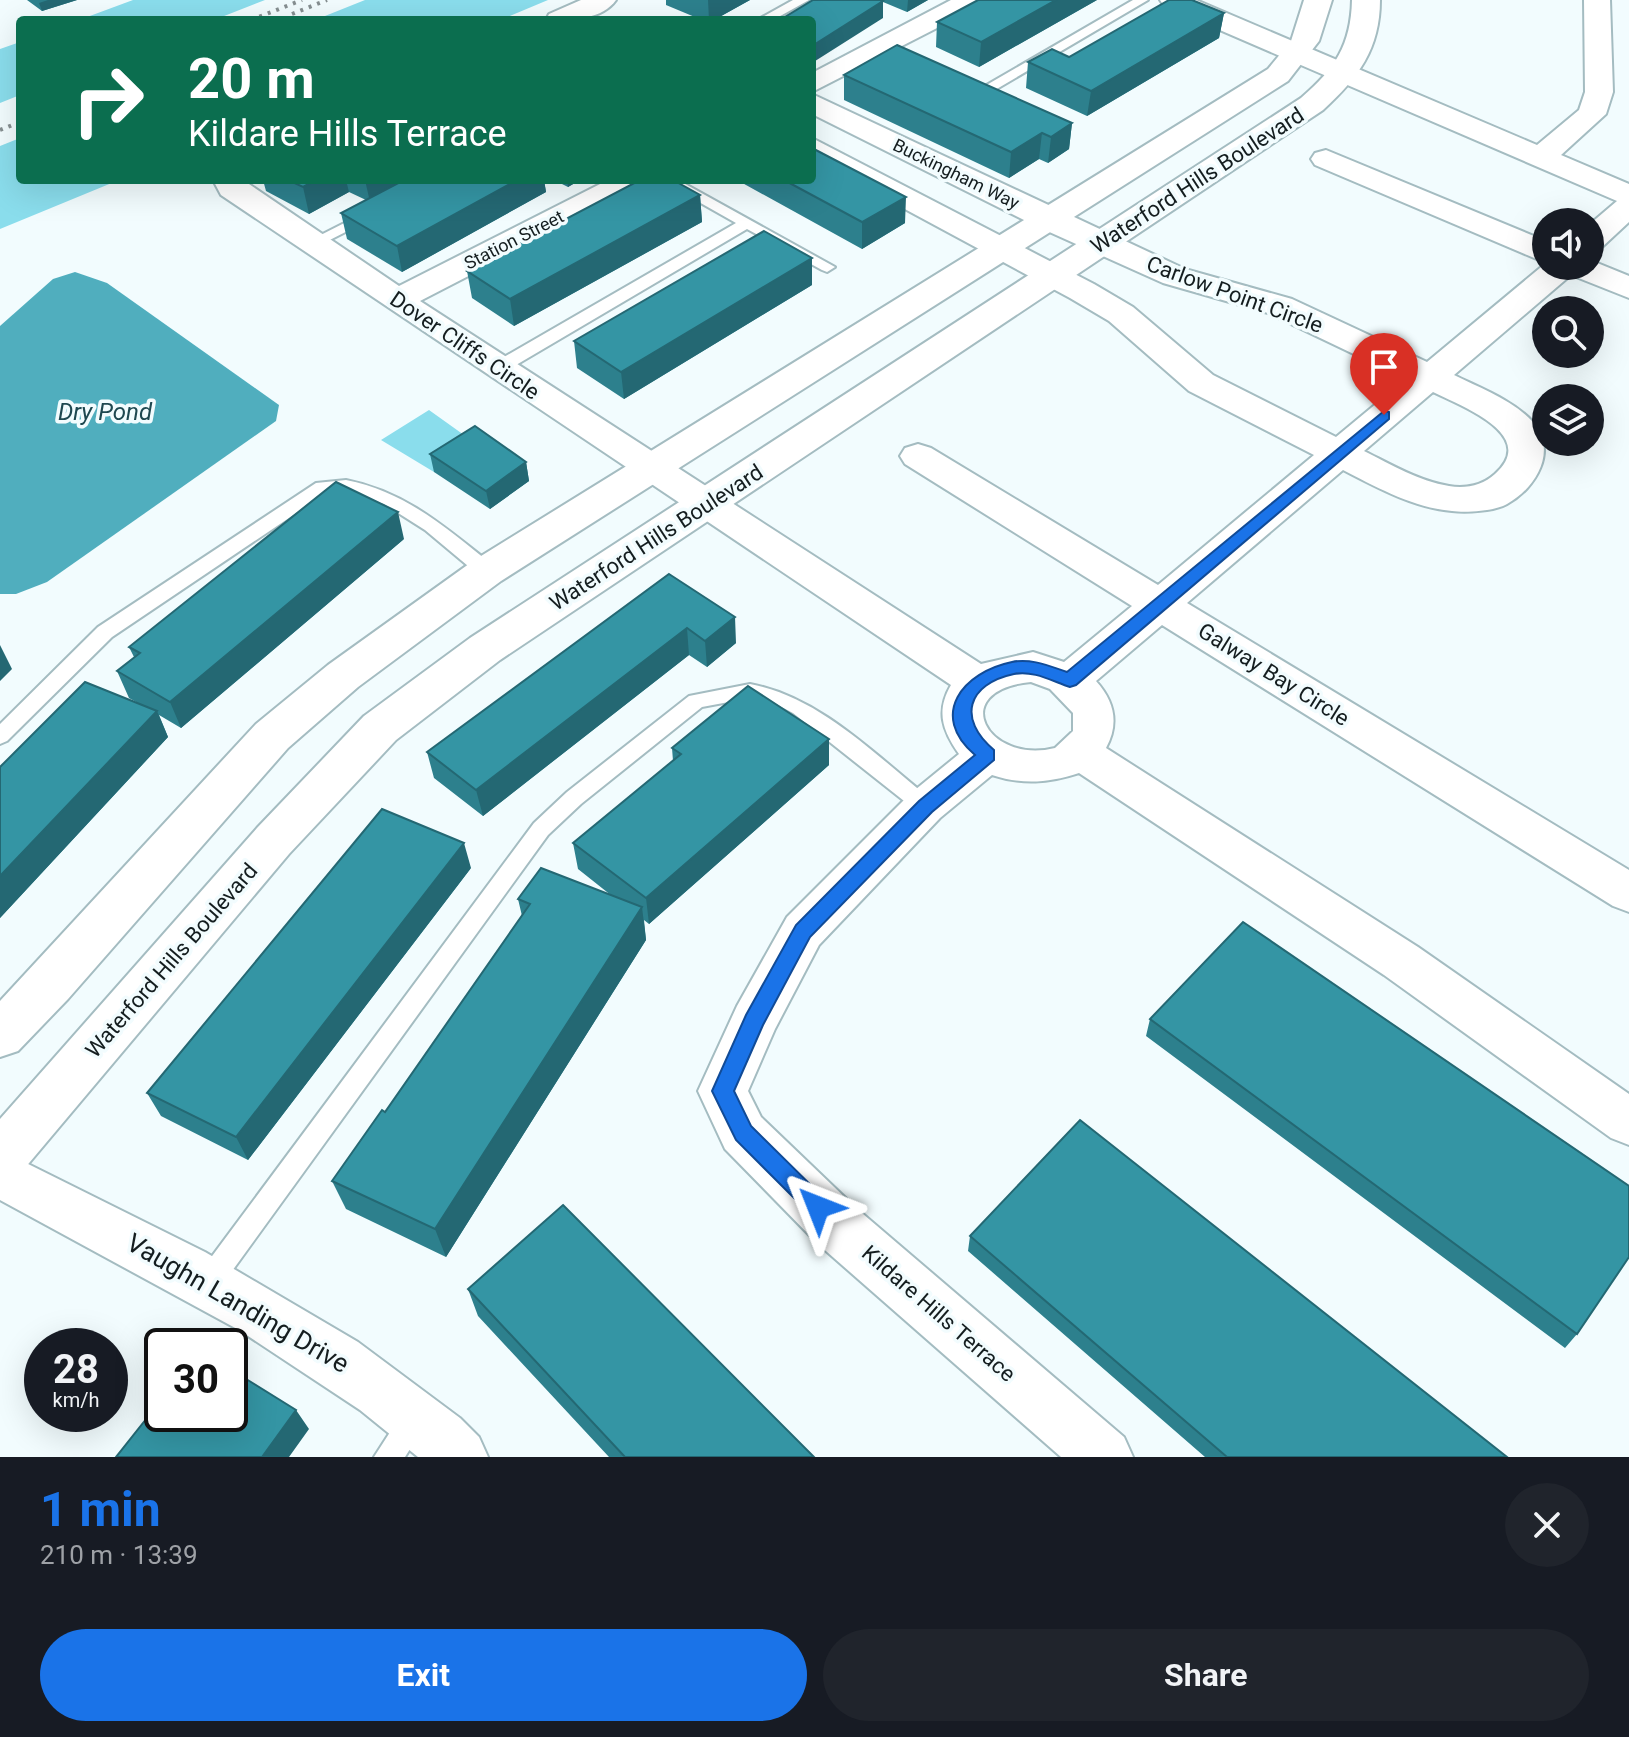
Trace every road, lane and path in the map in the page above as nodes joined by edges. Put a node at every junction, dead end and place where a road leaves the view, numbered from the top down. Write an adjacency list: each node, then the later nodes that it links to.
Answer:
1 (603, 0): 9 (street)
2 (803, 0): 10 (lane)
3 (971, 0): 13 (street)
4 (1142, 0): 15 (lane)
5 (1173, 0): 11 (street)
6 (1318, 0): 11 (street, Waterford Hills Boulevard)
7 (1366, 0): 12 (street, Waterford Hills Boulevard)
8 (1597, 0): 19 (street)
9 (568, 16)
10 (771, 16)
11 (1298, 54): 12 (street); 27 (street, Waterford Hills Boulevard)
12 (1345, 75): 19 (street); 31 (street, Waterford Hills Boulevard)
13 (816, 82)
14 (964, 88): 15 (lane)
15 (978, 94): 16 (lane)
16 (992, 101)
17 (816, 105): 27 (street, Buckingham Way)
18 (816, 149): 32 (street, Buckingham Way)
19 (1539, 158): 24 (street)
20 (1326, 159): 33 (street)
21 (230, 184): 30 (street, Dover Cliffs Circle)
22 (623, 184): 39 (street, Station Street)
23 (674, 184): 28 (lane)
24 (1629, 195)
25 (1629, 206): 29 (street)
26 (383, 208): 30 (lane)
27 (1047, 219): 31 (street, Buckingham Way); 32 (street, Waterford Hills Boulevard)
28 (745, 224): 34 (lane); 40 (lane)
29 (1604, 228)
30 (313, 243): 39 (street, Dover Cliffs Circle)
31 (1101, 243): 35 (street, Waterford Hills Boulevard); 41 (street, Carlow Point Circle)
32 (1004, 247): 35 (street, Carlow Point Circle); 44 (street, Waterford Hills Boulevard)
33 (1532, 247)
34 (827, 267)
35 (1055, 275): 42 (street, Carlow Point Circle); 45 (street, Waterford Hills Boulevard)
36 (1604, 277): 38 (street)
37 (1545, 280): 41 (street)
38 (1629, 288)
39 (397, 300): 40 (street, Dover Cliffs Circle)
40 (498, 368): 44 (street, Dover Cliffs Circle)
41 (1429, 378): 42 (street); 42 (street, Carlow Point Circle)
42 (1339, 453): 47 (street)
43 (918, 456): 47 (street, Galway Bay Circle)
44 (654, 469): 45 (street, Dover Cliffs Circle); 46 (street, Waterford Hills Boulevard)
45 (708, 503): 49 (street); 57 (street, Waterford Hills Boulevard)
46 (487, 571): 50 (lane); 55 (street, Waterford Hills Boulevard)
47 (1163, 605): 48 (street); 54 (street, Galway Bay Circle)
48 (1070, 680): 49 (street); 51 (street)
49 (977, 682): 52 (street)
50 (0, 736)
51 (1081, 753): 52 (street); 56 (street)
52 (987, 755): 53 (street, Kildare Hills Terrace)
53 (925, 806): 59 (lane); 62 (street, Kildare Hills Terrace)
54 (1629, 893)
55 (0, 1035)
56 (1629, 1122)
57 (0, 1158)
58 (0, 1174): 59 (street, Vaughn Landing Drive)
59 (210, 1280): 60 (street, Vaughn Landing Drive)
60 (403, 1436): 61 (street, Vaughn Landing Drive)
61 (459, 1457)
62 (1104, 1457)

